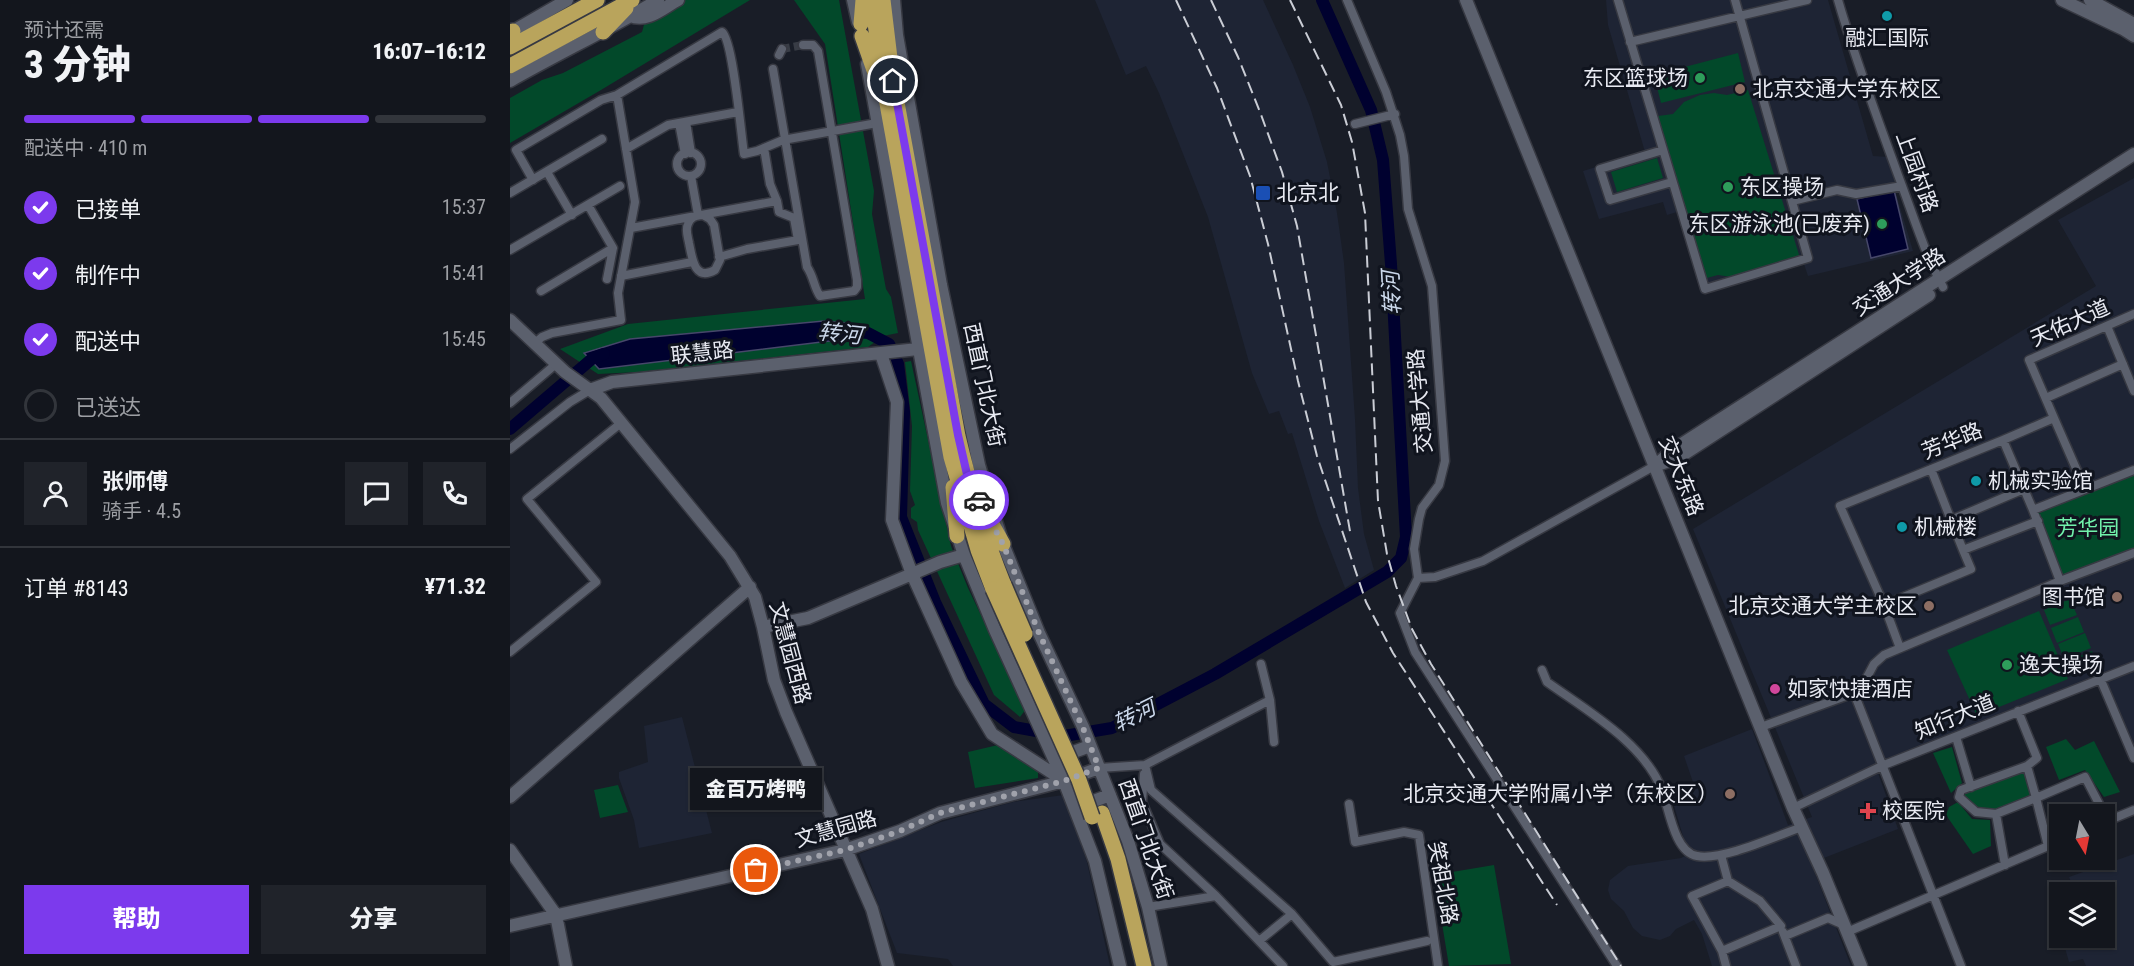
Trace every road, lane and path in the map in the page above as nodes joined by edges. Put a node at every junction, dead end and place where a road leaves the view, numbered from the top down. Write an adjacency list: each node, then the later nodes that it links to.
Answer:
1 (567, 0): 24 (street)
2 (597, 0): 29 (highway)
3 (633, 0): 25 (highway); 30 (highway)
4 (658, 0): 19 (street)
5 (678, 0): 19 (street)
6 (853, 0): 22 (street)
7 (860, 0): 22 (highway)
8 (872, 0): 34 (highway, 西直门北大街)
9 (883, 0): 36 (highway, 西直门北大街)
10 (893, 0): 23 (highway)
11 (1347, 0): 37 (street, 交通大学路)
12 (1466, 0): 88 (street, 交大东路)
13 (1618, 0): 27 (street)
14 (1735, 0): 20 (street)
15 (1807, 0): 20 (street)
16 (1838, 0): 55 (street, 上园村路)
17 (2061, 0): 26 (street)
18 (2090, 0): 21 (street)
19 (630, 16): 25 (street)
20 (1739, 16): 27 (street); 58 (street)
21 (2134, 24)
22 (861, 30): 34 (highway); 39 (street)
23 (897, 31): 36 (highway); 98 (street, 西直门北大街)
24 (511, 32)
25 (603, 32): 32 (street)
26 (2134, 36)
27 (1630, 42): 46 (street)
28 (803, 45): 41 (street)
29 (510, 47)
30 (510, 66)
31 (773, 69): 43 (street)
32 (510, 81)
33 (617, 95): 35 (street); 45 (street); 52 (street)
34 (886, 104): 87 (highway, 西直门北大街)
35 (738, 112): 38 (street); 44 (street)
36 (900, 113): 91 (highway, 西直门北大街)
37 (1395, 114): 40 (street); 103 (street, 交通大学路)
38 (682, 122): 45 (street); 47 (street)
39 (877, 123): 41 (street); 75 (street)
40 (1358, 123)
41 (832, 131): 43 (street); 43 (street)
42 (602, 139): 50 (street)
43 (785, 139): 44 (street)
44 (764, 148): 57 (street)
45 (626, 149): 62 (street)
46 (1663, 150): 53 (street); 53 (street)
47 (688, 153): 51 (street); 51 (street)
48 (2134, 154): 69 (street, 交通大学路)
49 (2134, 163): 69 (street, 交通大学路)
50 (547, 172): 52 (street); 60 (street)
51 (691, 176): 61 (street)
52 (533, 180): 56 (street)
53 (1672, 182): 58 (street)
54 (620, 186): 59 (street)
55 (1902, 186): 58 (street); 69 (street, 上园村路)
56 (510, 193)
57 (777, 201): 61 (street); 65 (street)
58 (1792, 201)
59 (588, 205): 60 (street); 63 (street)
60 (572, 214): 64 (street)
61 (698, 215): 62 (street); 65 (street); 66 (street)
62 (631, 228): 67 (street)
63 (613, 248): 68 (street); 70 (street)
64 (510, 250)
65 (719, 257): 66 (street)
66 (693, 262): 67 (street)
67 (621, 276): 74 (street)
68 (606, 279)
69 (1941, 283): 88 (street, 交通大学路)
70 (540, 291)
71 (2134, 314): 73 (street, 天佑大道)
72 (510, 320): 74 (street)
73 (2107, 326): 77 (street); 81 (street, 天佑大道)
74 (535, 343): 78 (street)
75 (918, 349): 76 (street, 联慧路); 97 (street)
76 (884, 353): 79 (street, 联慧路); 102 (street)
77 (2122, 364): 80 (street); 81 (street)
78 (560, 368): 79 (street, 文慧园西路); 82 (street)
79 (590, 390): 84 (street, 文慧园西路); 86 (street, 联慧路)
80 (2134, 391)
81 (2046, 398): 83 (street, 天佑大道)
82 (510, 403)
83 (2054, 418): 85 (street); 93 (street, 天佑大道)
84 (621, 423): 105 (street, 文慧园西路); 110 (street)
85 (2003, 440): 89 (street, 芳华路); 92 (street, 芳华路)
86 (510, 449)
87 (951, 457): 97 (highway); 106 (highway, 西直门北大街)
88 (1656, 465): 103 (street, 交通大学路); 118 (street, 交大东路)
89 (1931, 469): 95 (street); 107 (street, 芳华路)
90 (2134, 470): 93 (street)
91 (969, 483): 98 (highway); 106 (highway, 西直门北大街)
92 (2024, 489): 94 (street, 芳华路); 95 (street)
93 (2085, 489): 94 (street)
94 (2033, 510): 96 (street, 芳华路)
95 (1952, 520): 99 (street)
96 (2038, 521): 99 (street); 104 (street, 芳华路)
97 (957, 536): 101 (street)
98 (1003, 544): 121 (street, 西直门北大街)
99 (1963, 550): 107 (street)
100 (2134, 554): 104 (street)
101 (964, 555): 102 (street); 122 (street)
102 (913, 577): 108 (street); 128 (street)
103 (1418, 578): 168 (street)
104 (2060, 581): 109 (street)
105 (750, 587): 108 (street, 文慧园西路); 131 (street)
106 (998, 587): 139 (highway, 西直门北大街, bridge)
107 (1884, 605): 109 (street)
108 (763, 627): 144 (street, 文慧园西路)
109 (1900, 648): 115 (street)
110 (510, 652)
111 (1261, 664): 116 (street)
112 (2134, 666): 114 (street, 知行大道)
113 (1542, 670): 145 (street)
114 (2100, 678): 117 (street, 知行大道); 123 (street)
115 (1854, 693): 118 (street); 125 (street)
116 (1270, 700): 120 (street); 124 (street)
117 (2018, 711): 119 (street, 知行大道); 126 (street)
118 (1761, 727): 136 (street, 交大东路)
119 (1956, 737): 125 (street, 知行大道); 129 (street)
120 (1274, 742)
121 (1091, 747): 122 (street); 127 (street, 西直门北大街)
122 (1052, 756): 128 (street)
123 (2134, 758)
124 (1145, 765): 127 (street); 149 (street); 151 (street)
125 (1884, 765): 136 (street, 知行大道); 148 (street)
126 (2027, 766): 129 (street); 132 (street)
127 (1099, 768): 128 (street, 文慧园路); 130 (street, 西直门北大街)
128 (1064, 781): 135 (street); 144 (street, 文慧园路)
129 (1971, 787): 138 (street)
130 (1110, 795): 135 (street); 150 (street, 西直门北大街)
131 (510, 797)
132 (2036, 798): 134 (street); 138 (street); 142 (street)
133 (1349, 804): 167 (street, 笑祖北路)
134 (2098, 804)
135 (1075, 808): 162 (street)
136 (1793, 808): 141 (street, 交大东路)
137 (2134, 810): 140 (street)
138 (1996, 814): 146 (street)
139 (1097, 815): 163 (highway, 西直门北大街); 164 (highway, 西直门北大街)
140 (2115, 818)
141 (1802, 827): 145 (street); 155 (street, 交大东路)
142 (2048, 846): 146 (street)
143 (510, 850): 152 (street)
144 (845, 850): 152 (street, 文慧园路); 161 (street, 文慧园西路)
145 (1721, 855): 147 (street)
146 (2005, 865): 148 (street)
147 (1728, 881): 154 (street); 159 (street)
148 (1935, 895): 155 (street); 172 (street)
149 (1216, 896): 150 (street); 157 (street)
150 (1148, 907): 165 (street, 西直门北大街)
151 (1292, 914): 157 (street); 158 (street)
152 (556, 915): 153 (street, 文慧园路); 160 (street)
153 (510, 926)
154 (1781, 926): 156 (street); 159 (street)
155 (1845, 928): 156 (street); 171 (street, 交大东路)
156 (1785, 936): 170 (street)
157 (1259, 941): 166 (street)
158 (1427, 941)
159 (1722, 951): 169 (street)
160 (566, 966)
161 (888, 966)
162 (1120, 966)
163 (1134, 966)
164 (1144, 966)
165 (1161, 966)
166 (1283, 966)
167 (1438, 966)
168 (1617, 966)
169 (1726, 966)
170 (1796, 966)
171 (1861, 966)
172 (1961, 966)

